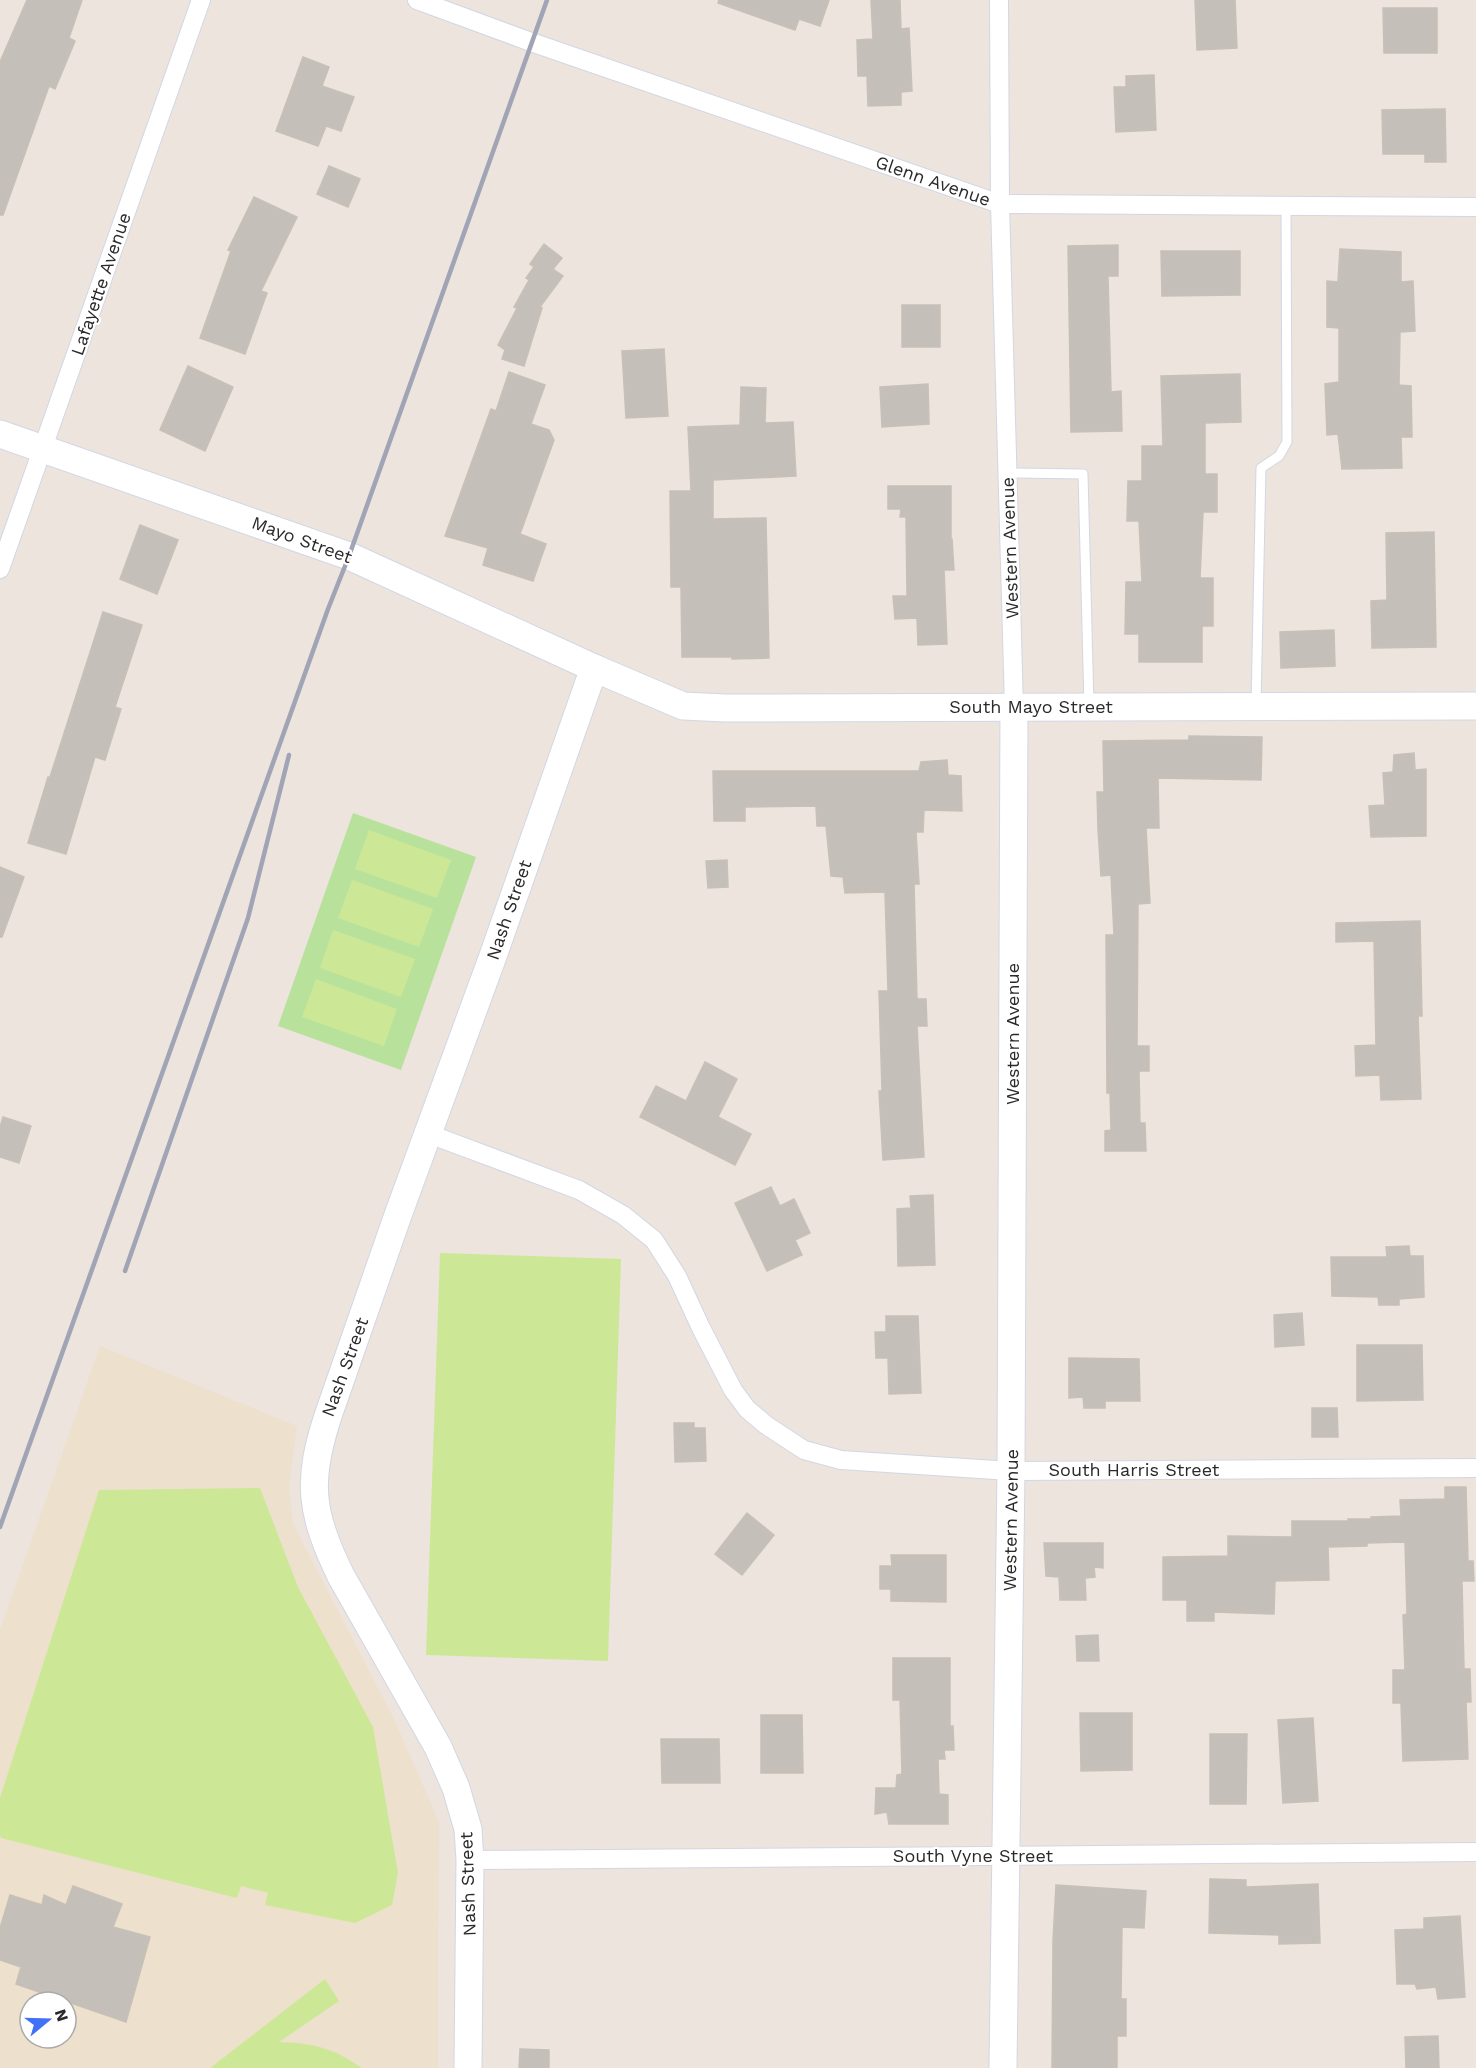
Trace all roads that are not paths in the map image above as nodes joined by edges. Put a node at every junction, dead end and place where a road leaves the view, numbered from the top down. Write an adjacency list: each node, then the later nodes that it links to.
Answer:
1 (201, 0): 8 (street, Lafayette Avenue)
2 (417, 0): 4 (street, Glenn Avenue)
3 (999, 0): 4 (street, Western Avenue)
4 (1000, 204): 5 (street, Glenn Avenue); 9 (street, Western Avenue)
5 (1286, 206): 6 (street, Glenn Avenue); 14 (lane)
6 (1476, 207)
7 (0, 434): 8 (street, Mayo Street)
8 (43, 450): 10 (street, Lafayette Avenue); 11 (street, Mayo Street)
9 (1008, 473): 13 (lane); 15 (street, Western Avenue)
10 (0, 569)
11 (594, 668): 15 (street, South Mayo Street); 16 (street, Nash Street)
12 (1476, 706): 14 (street, South Mayo Street)
13 (1089, 707): 14 (street, South Mayo Street); 15 (street, South Mayo Street)
14 (1256, 707)
15 (1014, 708): 18 (street, Western Avenue)
16 (429, 1134): 18 (street, South Harris Street); 21 (street, Nash Street)
17 (1476, 1468): 18 (street, South Harris Street)
18 (1011, 1471): 20 (street, Western Avenue)
19 (1476, 1852): 20 (street, South Vyne Street)
20 (1006, 1856): 21 (street, South Vyne Street); 23 (street, Western Avenue)
21 (470, 1860): 22 (street, Nash Street)
22 (468, 2068)
23 (1003, 2068)

